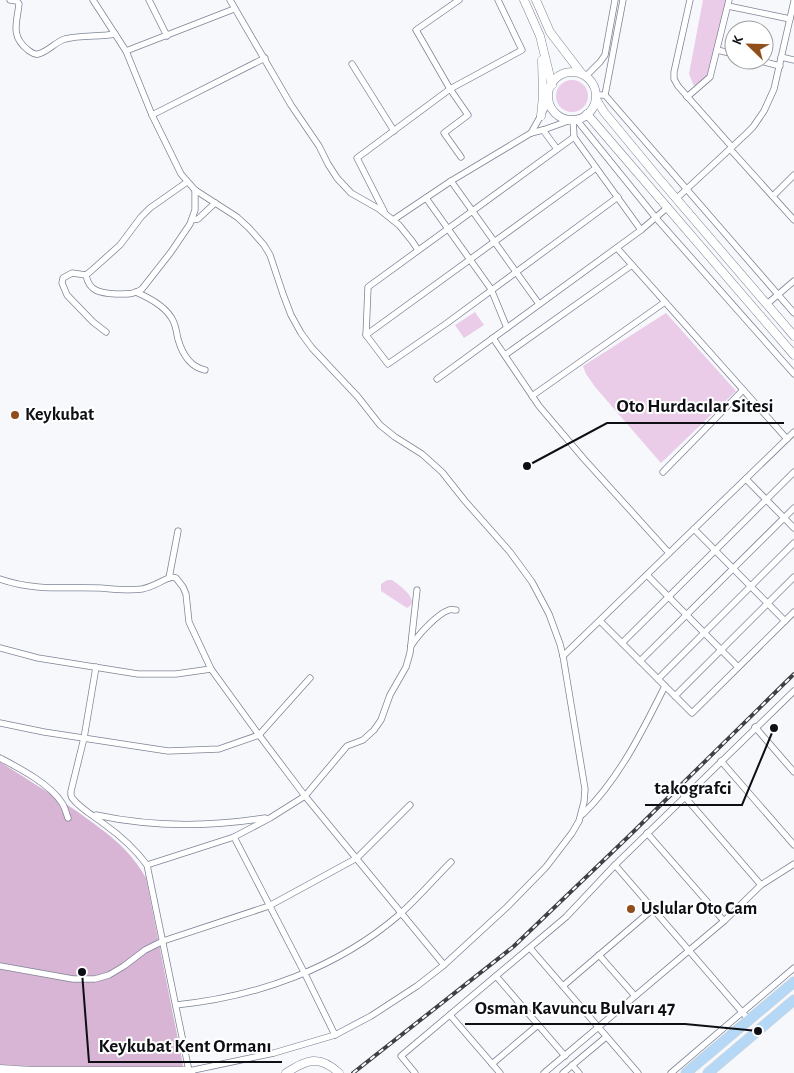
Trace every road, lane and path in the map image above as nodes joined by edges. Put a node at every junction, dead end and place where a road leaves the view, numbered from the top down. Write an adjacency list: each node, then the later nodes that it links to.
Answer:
1 (10, 0): 16 (street)
2 (92, 0): 16 (street)
3 (149, 0): 17 (street)
4 (230, 0): 14 (street)
5 (459, 0): 30 (street)
6 (498, 0): 30 (street)
7 (524, 0): 18 (street)
8 (536, 0): 28 (street)
9 (615, 0): 28 (street)
10 (622, 0): 31 (street)
11 (690, 0): 33 (street)
12 (794, 1): 15 (street)
13 (728, 3): 15 (street); 19 (street)
14 (234, 9): 17 (street); 23 (street)
15 (790, 19): 22 (street)
16 (115, 34): 20 (street)
17 (167, 36): 20 (street)
18 (540, 36): 29 (street); 37 (street)
19 (717, 50): 21 (street); 33 (street)
20 (126, 51): 36 (street)
21 (724, 52)
22 (781, 57): 24 (street); 27 (street)
23 (265, 58): 36 (street); 59 (street)
24 (794, 60)
25 (352, 64): 39 (street)
26 (774, 64): 27 (street)
27 (780, 66): 43 (street)
28 (584, 75): 29 (street); 32 (street)
29 (552, 84): 34 (street)
30 (450, 89): 39 (street); 45 (street)
31 (604, 95): 32 (street); 50 (street)
32 (596, 97): 35 (street); 55 (street)
33 (688, 97): 43 (street)
34 (549, 102): 37 (street); 38 (street)
35 (587, 114): 38 (street); 57 (street)
36 (152, 115): 49 (street)
37 (540, 116): 41 (street)
38 (573, 119): 40 (street); 42 (street); 60 (street)
39 (394, 130): 59 (street)
40 (543, 130): 41 (street); 44 (street)
41 (531, 133): 48 (street)
42 (574, 137): 44 (street); 46 (street)
43 (731, 148): 50 (street); 52 (street)
44 (557, 149): 58 (street)
45 (460, 157)
46 (596, 168): 53 (street); 66 (street)
47 (794, 175): 52 (street)
48 (451, 181): 54 (street); 58 (street)
49 (187, 182): 51 (street); 72 (street)
50 (687, 189): 55 (street); 76 (street)
51 (195, 190): 56 (street); 61 (street)
52 (773, 196): 63 (street)
53 (618, 197): 65 (street); 71 (street)
54 (426, 198): 62 (street); 64 (street)
55 (676, 199): 79 (street)
56 (216, 203): 61 (street); 126 (street)
57 (668, 207): 60 (street); 87 (street)
58 (472, 211): 64 (street); 66 (street)
59 (386, 213): 62 (street)
60 (656, 218): 65 (street); 89 (street)
61 (192, 220): 75 (street)
62 (393, 220): 68 (street)
63 (794, 220)
64 (448, 229): 68 (street); 69 (street)
65 (641, 230): 67 (street)
66 (494, 242): 69 (street); 71 (street)
67 (617, 248): 70 (street); 78 (street)
68 (418, 250): 83 (street)
69 (470, 260): 74 (street); 83 (street)
70 (632, 265): 77 (street); 86 (street)
71 (516, 272): 74 (street); 78 (street)
72 (86, 275): 75 (street); 82 (street)
73 (794, 281): 76 (street)
74 (491, 289): 81 (street); 83 (street)
75 (136, 292): 88 (street)
76 (778, 295): 79 (street); 80 (street)
77 (665, 302): 91 (street); 92 (street)
78 (540, 304): 81 (street)
79 (767, 304): 84 (street)
80 (794, 313)
81 (506, 328): 85 (street)
82 (106, 332)
83 (366, 335)
84 (794, 336)
85 (493, 338): 86 (street); 90 (street)
86 (505, 355): 92 (street)
87 (794, 355)
88 (205, 370)
89 (794, 374)
90 (436, 379)
91 (744, 390): 94 (street); 95 (street)
92 (532, 396): 106 (street)
93 (794, 432): 94 (street)
94 (787, 439): 97 (street)
95 (663, 472)
96 (794, 472): 98 (street)
97 (746, 479): 98 (street); 102 (street)
98 (766, 500): 100 (street); 105 (street)
99 (794, 508): 100 (street)
100 (784, 518): 101 (street); 107 (street)
101 (794, 528)
102 (694, 529): 105 (street); 106 (street)
103 (178, 531): 110 (street)
104 (794, 543): 112 (street)
105 (715, 551): 107 (street); 114 (street)
106 (669, 553): 108 (street)
107 (733, 569): 112 (street); 118 (street)
108 (647, 575): 114 (street); 119 (street)
109 (794, 577): 115 (street)
110 (169, 578): 111 (street); 130 (street)
111 (0, 579)
112 (750, 586): 115 (street); 121 (street)
113 (417, 590): 124 (street)
114 (669, 597): 118 (street); 122 (street)
115 (768, 603): 120 (street); 125 (street)
116 (456, 610): 124 (street)
117 (794, 612): 120 (street)
118 (687, 615): 121 (street); 127 (street)
119 (600, 620): 122 (street); 126 (street)
120 (785, 621): 129 (street)
121 (704, 632): 125 (street); 132 (street)
122 (622, 643): 127 (street)
123 (0, 648): 128 (street)
124 (410, 648): 143 (street)
125 (721, 650): 129 (street); 135 (street)
126 (563, 656): 147 (street)
127 (640, 661): 132 (street)
128 (96, 666): 130 (street); 139 (street)
129 (738, 667): 135 (street)
130 (211, 669): 138 (street)
131 (310, 678): 138 (street)
132 (658, 679): 133 (street)
133 (665, 686): 135 (street); 147 (street)
134 (793, 694): 137 (street)
135 (674, 696)
136 (0, 723): 139 (street)
137 (755, 727): 141 (street); 142 (street)
138 (259, 735): 139 (street); 143 (street)
139 (84, 738): 146 (street)
140 (0, 758): 148 (street)
141 (721, 761): 144 (street); 152 (street)
142 (794, 772)
143 (305, 796): 149 (street); 153 (street)
144 (684, 796): 150 (street); 158 (street)
145 (410, 805): 153 (street)
146 (91, 814): 149 (street); 157 (street)
147 (582, 815): 167 (street)
148 (68, 818)
149 (270, 818): 151 (street)
150 (648, 833): 156 (street); 162 (street)
151 (234, 837): 157 (street); 159 (street)
152 (794, 845)
153 (356, 858): 159 (street); 161 (street)
154 (451, 862): 161 (street)
155 (794, 864): 158 (street)
156 (615, 865): 160 (street); 164 (street)
157 (147, 866): 163 (street)
158 (761, 885): 162 (street)
159 (269, 906): 163 (street); 170 (street)
160 (653, 909): 165 (street); 166 (street)
161 (401, 913): 167 (street); 170 (street)
162 (724, 921): 165 (street)
163 (163, 941): 168 (street); 176 (street)
164 (530, 948): 171 (street); 173 (street)
165 (690, 950): 174 (street); 178 (street)
166 (599, 955): 173 (street); 174 (street)
167 (444, 965): 181 (street)
168 (0, 966)
169 (794, 968): 178 (street)
170 (304, 972): 176 (street); 181 (street)
171 (496, 976): 177 (street); 179 (street)
172 (794, 982): 178 (highway)
173 (563, 986): 180 (street)
174 (635, 996): 180 (street)
175 (794, 1000): 199 (highway)
176 (176, 1005): 188 (street)
177 (450, 1015): 184 (street); 191 (street)
178 (746, 1016): 197 (street); 198 (highway)
179 (538, 1025): 183 (street); 184 (street)
180 (599, 1027): 182 (street); 183 (street)
181 (335, 1035): 188 (street)
182 (606, 1036): 185 (street); 196 (street)
183 (565, 1056): 193 (street)
184 (492, 1064): 192 (street)
185 (572, 1065): 194 (street); 195 (street)
186 (0, 1069): 187 (street)
187 (60, 1072): 188 (street)
188 (190, 1072)
189 (286, 1073): 190 (street)
190 (340, 1073)
191 (415, 1073)
192 (500, 1073)
193 (544, 1073)
194 (563, 1073)
195 (579, 1073)
196 (638, 1073)
197 (671, 1073)
198 (686, 1073)
199 (708, 1073)

